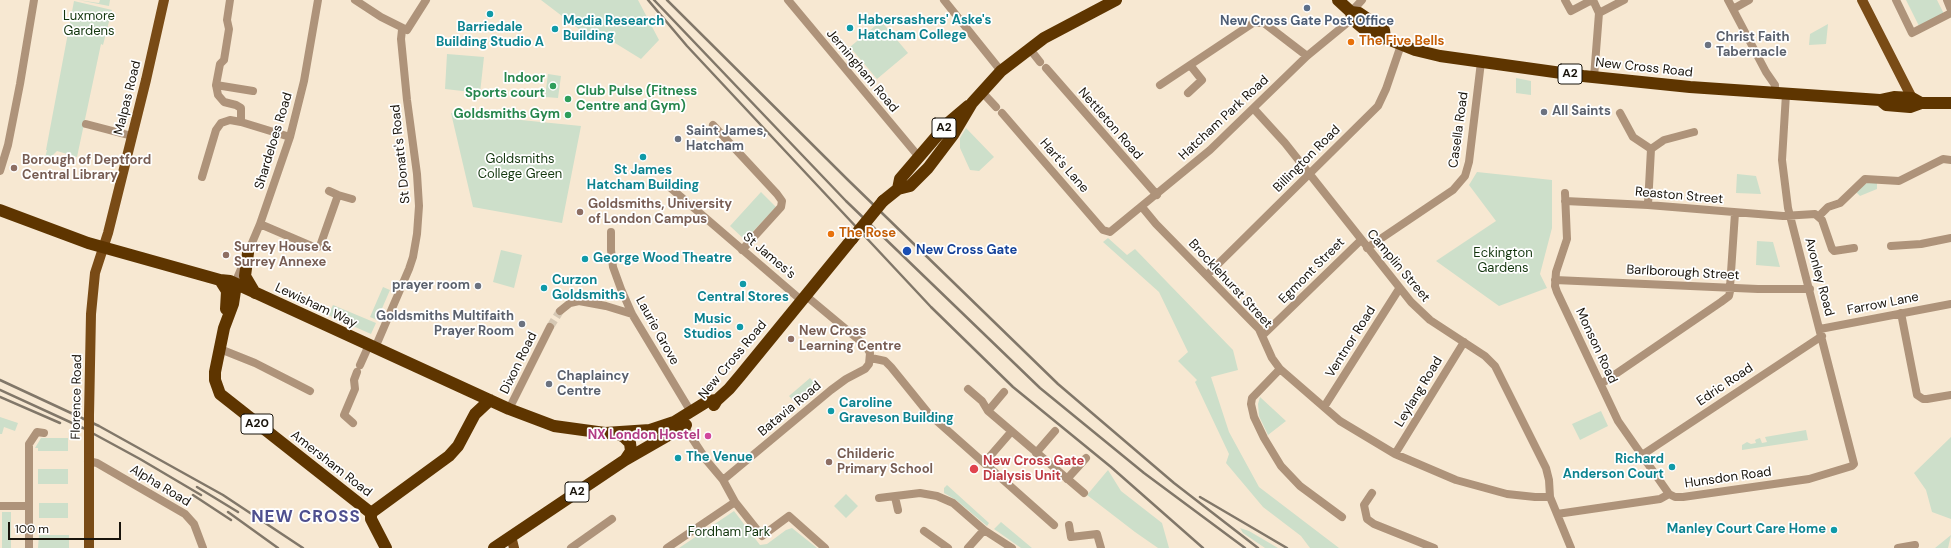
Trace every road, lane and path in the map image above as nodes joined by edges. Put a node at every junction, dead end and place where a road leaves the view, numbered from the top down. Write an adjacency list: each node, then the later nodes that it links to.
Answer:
1 (34, 0): 55 (street)
2 (164, 0): 50 (main road, Malpas Road)
3 (230, 0): 35 (street)
4 (318, 0): 51 (street, Shardeloes Road)
5 (355, 0): 25 (street)
6 (426, 0): 25 (street)
7 (788, 0): 53 (street, Jerningham Road)
8 (944, 0): 33 (street)
9 (1116, 0): 27 (highway, New Cross Road / A2)
10 (1338, 0): 24 (highway, New Cross Road / A2)
11 (1362, 0): 24 (street, Hatcham Park Road)
12 (1565, 0): 13 (street)
13 (1593, 0): 22 (street)
14 (1624, 0): 22 (street)
15 (1728, 0): 20 (street)
16 (1749, 0): 20 (street)
17 (1862, 0): 41 (main road)
18 (1896, 0): 23 (street)
19 (1946, 0): 21 (street)
20 (1733, 9): 40 (street)
21 (1951, 10)
22 (1599, 13): 34 (street)
23 (1951, 13)
24 (1352, 16): 26 (highway, New Cross Road / A2); 28 (street, Hatcham Park Road)
25 (402, 30): 99 (street, St Donatt's Road)
26 (1401, 45): 30 (highway, New Cross Road / A2); 56 (street, Billington Road)
27 (1029, 48): 29 (street); 33 (highway, New Cross Road / A2)
28 (1306, 56): 31 (street); 44 (street, Hatcham Park Road)
29 (1040, 62)
30 (1481, 62): 34 (highway, New Cross Road / A2); 77 (street, Casella Road)
31 (1190, 65): 36 (street); 39 (street)
32 (1046, 68): 62 (street, Nettleton Road)
33 (1001, 71): 38 (highway, New Cross Road / A2)
34 (1594, 77): 40 (highway, New Cross Road / A2)
35 (216, 85): 37 (street); 46 (street)
36 (1160, 85)
37 (253, 91)
38 (982, 92): 42 (highway, New Cross Road / A2); 72 (street, Hart's Lane)
39 (1188, 93)
40 (1780, 94): 41 (highway, New Cross Road / A2); 68 (street, Avonley Road)
41 (1916, 100): 43 (highway, New Cross Road / A2)
42 (972, 103): 53 (highway, New Cross Road / A2); 59 (highway, New Cross Road / A2)
43 (1951, 104)
44 (1254, 109): 56 (street, Camplin Street); 62 (street, Hatcham Park Road)
45 (1620, 113): 52 (street)
46 (241, 122): 51 (street); 57 (street)
47 (86, 124): 50 (street)
48 (713, 125): 79 (street)
49 (1694, 132): 52 (street)
50 (132, 136): 76 (main road, Malpas Road)
51 (290, 137): 70 (street, Shardeloes Road)
52 (1651, 149): 64 (street)
53 (919, 157): 59 (highway, New Cross Road / A2)
54 (1951, 160): 69 (street)
55 (0, 171)
56 (1309, 174): 74 (street, Camplin Street); 81 (street, Billington Road)
57 (202, 177)
58 (666, 184): 79 (street, St James's)
59 (898, 189): 89 (highway, New Cross Road / A2, bridge)
60 (329, 191): 61 (street)
61 (338, 195): 63 (street); 70 (street)
62 (1157, 195): 65 (street, Hatcham Park Road)
63 (352, 199)
64 (1648, 205): 67 (street, Reaston Street); 83 (street, Reaston Street)
65 (1142, 208): 72 (street, Hatcham Park Road); 81 (street, Brocklehurst Street)
66 (0, 210): 76 (highway, Lewisham Way)
67 (1735, 213): 68 (street, Reaston Street); 85 (street)
68 (1790, 216): 69 (street, Reaston Street); 86 (street, Avonley Road)
69 (1819, 216): 78 (street)
70 (260, 224): 80 (street, Shardeloes Road)
71 (611, 232): 93 (street, Laurie Grove)
72 (1110, 232)
73 (1951, 238): 75 (street)
74 (1361, 240): 77 (street, Camplin Street); 97 (street, Egmont Street)
75 (1891, 246)
76 (102, 247): 82 (highway, Lewisham Way); 125 (main road, Florence Road, bridge)
77 (1367, 248): 87 (street, Camplin Street)
78 (1854, 248)
79 (742, 250): 89 (street, St James's)
80 (248, 253): 84 (street, Shardeloes Road); 88 (highway)
81 (1207, 275): 97 (street, Brocklehurst Street)
82 (220, 280): 84 (highway, Lewisham Way); 95 (highway)
83 (1555, 280): 85 (street, Barlborough Street); 103 (street, Monson Road)
84 (236, 284): 88 (highway, Lewisham Way); 95 (highway, Amersham Road / A20)
85 (1730, 287): 86 (street, Barlborough Street); 103 (street)
86 (1810, 289): 96 (street, Avonley Road)
87 (1399, 290): 98 (street, Camplin Street); 110 (street, Ventnor Road)
88 (256, 293): 99 (highway, Lewisham Way)
89 (803, 297): 101 (street, St James's); 109 (highway, New Cross Road / A2)
90 (1951, 304): 92 (street, Farrow Lane)
91 (560, 311): 93 (street)
92 (1901, 313): 96 (street, Farrow Lane); 107 (street)
93 (632, 314): 113 (street, Laurie Grove)
94 (550, 327): 111 (street, Dixon Road)
95 (224, 328): 100 (highway, Amersham Road / A20)
96 (1821, 333): 122 (street, Edric Road); 127 (street, Avonley Road)
97 (1263, 335): 102 (street, Brocklehurst Street)
98 (1464, 342): 121 (street, Leylang Road); 134 (street, Camplin Street)
99 (372, 347): 108 (highway, Lewisham Way); 114 (street, St Donatt's Road)
100 (220, 349): 105 (street); 140 (highway, Amersham Road / A20)
101 (871, 358): 126 (street); 129 (street, Batavia Road)
102 (1280, 369): 110 (street, Brocklehurst Street); 142 (street)
103 (1601, 384): 122 (street, Monson Road)
104 (968, 389): 112 (street)
105 (310, 391)
106 (1004, 392): 112 (street)
107 (1951, 395)
108 (490, 400): 111 (highway, Lewisham Way / A2); 140 (highway)
109 (717, 400): 113 (highway, Lewisham Way / A2); 115 (highway, New Cross Road / A2)
110 (1324, 407): 121 (street, Brocklehurst Street)
111 (509, 410): 119 (highway, Lewisham Way / A2)
112 (988, 411): 117 (street)
113 (692, 412): 119 (highway, Lewisham Way / A2)
114 (353, 422)
115 (684, 426): 124 (highway, New Cross Road / A2); 129 (street)
116 (1055, 431): 120 (street)
117 (1011, 432): 120 (street); 126 (street)
118 (44, 433): 138 (street)
119 (617, 434): 124 (highway)
120 (1036, 453): 128 (street)
121 (1395, 454): 134 (street, Brocklehurst Street)
122 (1642, 455): 132 (street, Monson Road)
123 (1086, 458): 128 (street)
124 (625, 460): 148 (highway, New Cross Road / A2)
125 (88, 461): 153 (main road, Florence Road); 154 (street, Alpha Road)
126 (985, 462): 144 (street)
127 (1854, 464): 132 (street, Hunsdon Road)
128 (1067, 479): 130 (street)
129 (723, 480): 136 (street)
130 (1084, 493)
131 (1372, 493): 149 (street)
132 (1670, 494): 141 (street, Hunsdon Road)
133 (895, 497): 135 (street); 139 (street); 146 (street)
134 (1550, 497): 141 (street, Camplin Street)
135 (879, 498)
136 (736, 502): 157 (street); 158 (street)
137 (0, 506): 138 (street)
138 (29, 506): 152 (street)
139 (898, 510)
140 (371, 513): 155 (highway, Amersham Road)
141 (1557, 514): 164 (street, Camplin Street)
142 (1342, 517)
143 (612, 520): 156 (street)
144 (1054, 525)
145 (1068, 525): 162 (street)
146 (984, 530): 160 (street); 161 (street)
147 (924, 531): 159 (street)
148 (513, 542): 151 (highway, New Cross Road / A2)
149 (1421, 546): 163 (street)
150 (1915, 546): 165 (street)
151 (498, 547)
152 (29, 548)
153 (89, 548)
154 (203, 548)
155 (386, 548)
156 (571, 548)
157 (667, 548)
158 (825, 548)
159 (948, 548)
160 (968, 548)
161 (1012, 548)
162 (1101, 548)
163 (1434, 548)
164 (1571, 548)
165 (1898, 548)

